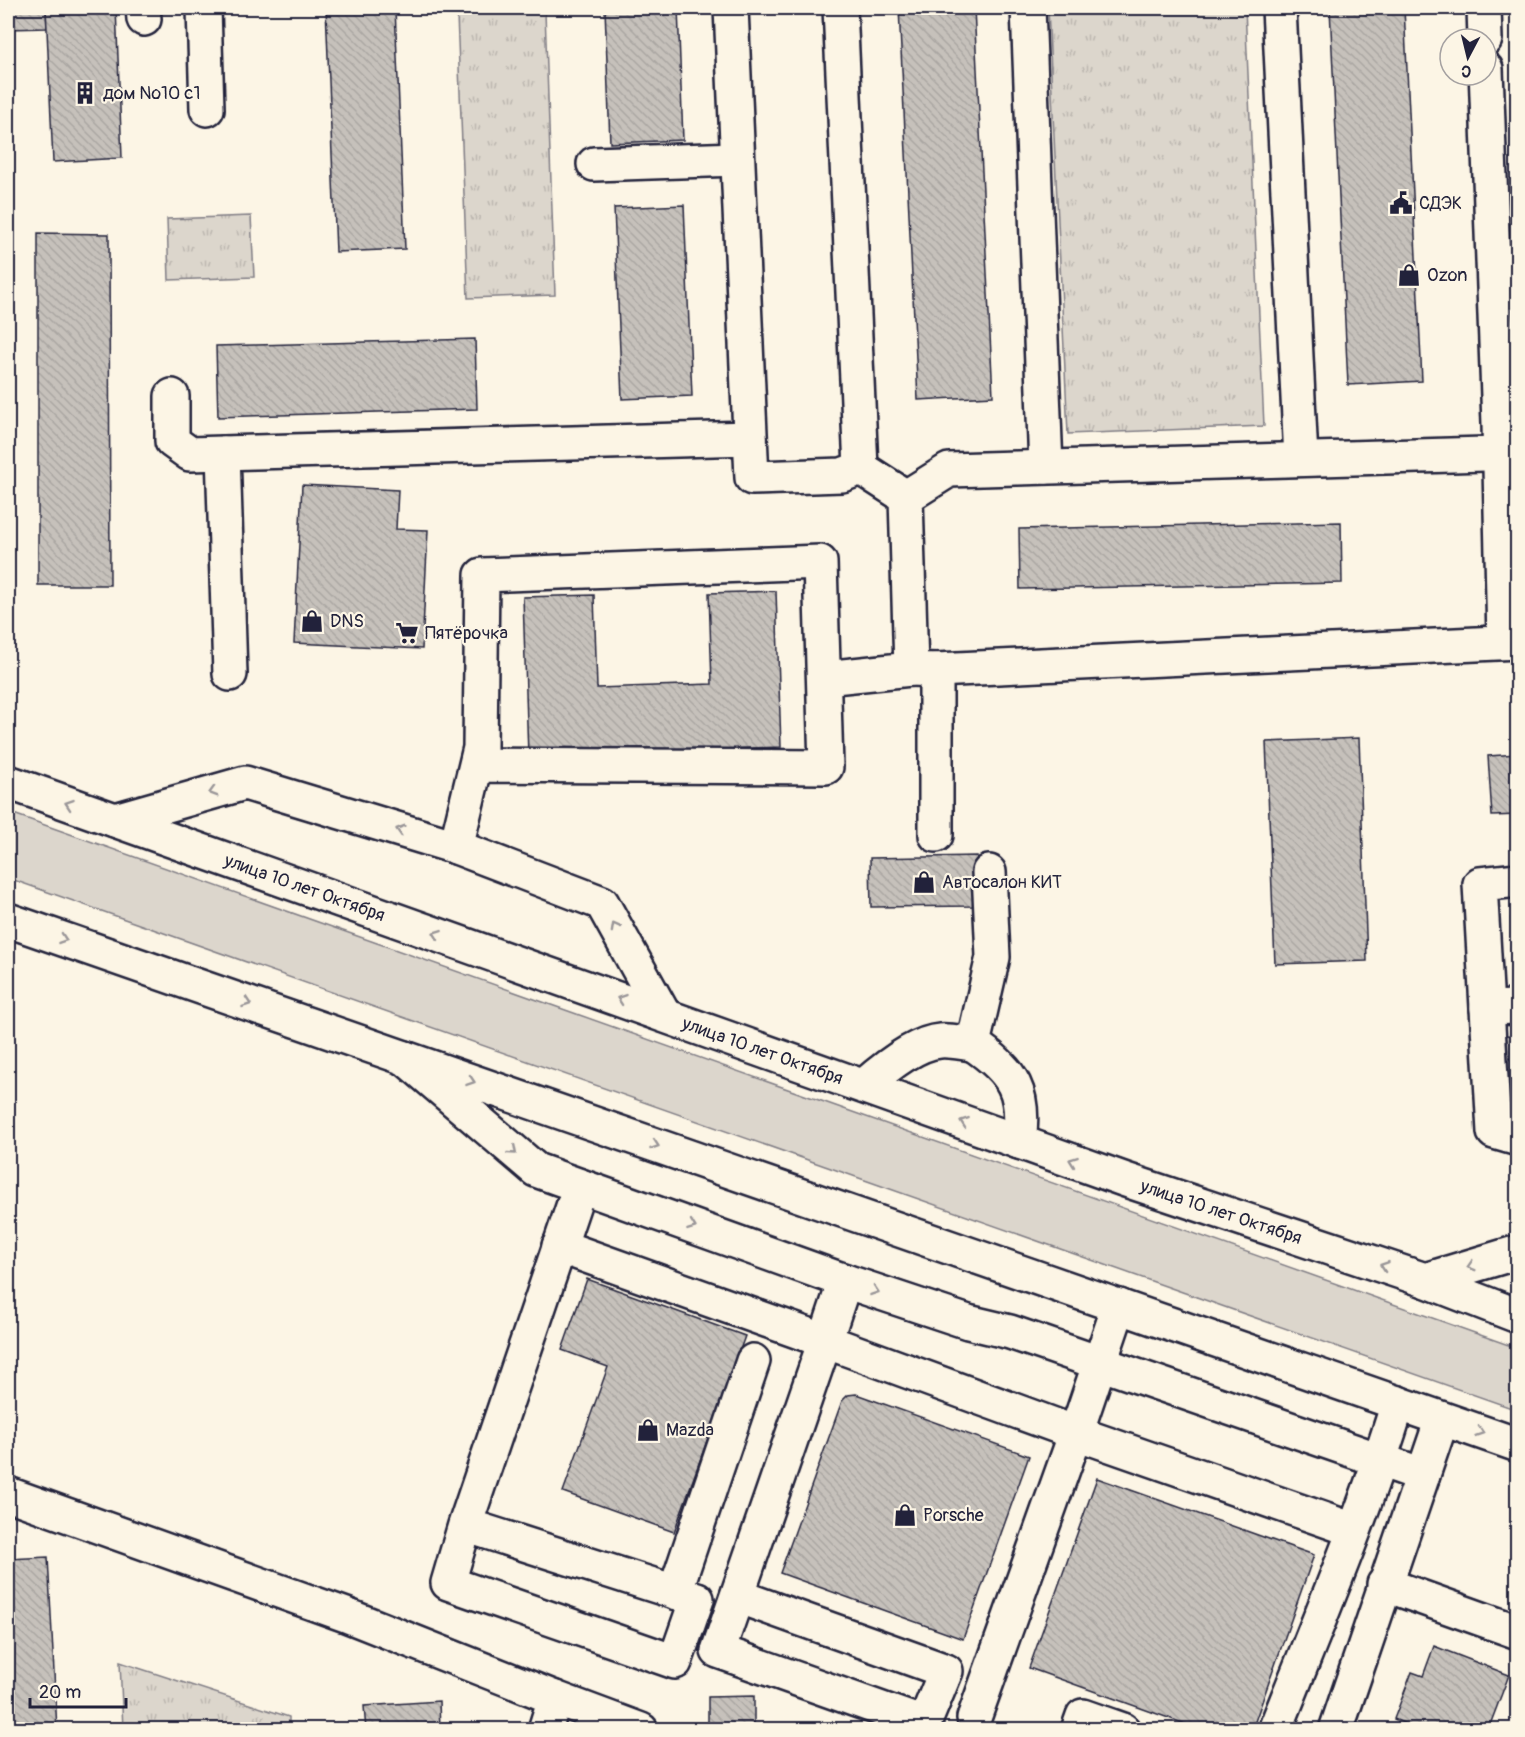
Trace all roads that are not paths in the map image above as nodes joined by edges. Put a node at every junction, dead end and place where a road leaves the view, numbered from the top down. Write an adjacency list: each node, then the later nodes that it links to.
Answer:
1 (204, 8): 9 (main road)
2 (731, 8): 10 (main road)
3 (840, 8): 18 (main road)
4 (1028, 8): 17 (main road)
5 (1279, 8): 16 (main road)
6 (1484, 8): 7 (main road)
7 (1485, 27)
8 (1487, 87): 15 (main road)
9 (207, 109)
10 (738, 159): 11 (main road); 13 (main road)
11 (594, 164)
12 (172, 396): 14 (main road)
13 (750, 438): 14 (main road); 18 (main road)
14 (223, 453): 22 (main road)
15 (1509, 453): 16 (main road); 20 (main road)
16 (1301, 459): 17 (main road)
17 (1046, 467): 19 (main road)
18 (861, 468): 19 (main road)
19 (906, 497): 21 (main road)
20 (1511, 641): 21 (main road)
21 (923, 670): 23 (main road); 27 (main road)
22 (230, 674)
23 (824, 678): 24 (main road); 24 (main road)
24 (476, 765): 28 (main road)
25 (8, 782): 26 (main road, улица 10 лет Октября, one-way to 25)
26 (115, 820): 28 (main road, one-way to 26); 33 (main road, улица 10 лет Октября, one-way to 26)
27 (936, 835)
28 (456, 847): 33 (main road, one-way to 28)
29 (989, 872): 34 (main road)
30 (1518, 880): 32 (main road)
31 (8, 920): 35 (main road, one-way to 35)
32 (1502, 1007): 37 (main road)
33 (664, 1015): 36 (main road, улица 10 лет Октября)
34 (973, 1044): 36 (main road); 38 (main road)
35 (405, 1058): 39 (main road, one-way to 39); 44 (main road, one-way to 44)
36 (864, 1086): 38 (main road, улица 10 лет Октября, one-way to 36)
37 (1518, 1139)
38 (1019, 1142): 42 (main road, улица 10 лет Октября, one-way to 38)
39 (580, 1186): 40 (main road); 43 (main road, one-way to 43)
40 (559, 1246): 46 (main road); 56 (main road)
41 (1518, 1252): 42 (main road, one-way to 42)
42 (1425, 1280): 45 (main road, улица 10 лет Октября)
43 (845, 1281): 46 (main road); 48 (main road, one-way to 48)
44 (1119, 1306): 48 (main road); 49 (main road)
45 (1518, 1316)
46 (825, 1341): 51 (main road); 60 (main road)
47 (753, 1361): 59 (main road)
48 (1100, 1362): 51 (main road); 53 (main road)
49 (1398, 1403): 50 (main road); 53 (main road)
50 (1442, 1419): 52 (main road, one-way to 52); 54 (main road)
51 (1076, 1432): 57 (main road); 63 (main road)
52 (1518, 1445)
53 (1381, 1461): 54 (main road); 57 (main road)
54 (1423, 1475): 58 (main road)
55 (8, 1494): 62 (main road)
56 (465, 1525): 59 (main road); 59 (main road)
57 (1354, 1530): 68 (main road)
58 (1384, 1584): 61 (main road); 69 (main road)
59 (675, 1592)
60 (737, 1596): 60 (main road)
61 (1518, 1632)
62 (555, 1698): 64 (main road); 65 (main road)
63 (974, 1718)
64 (545, 1730)
65 (640, 1730)
66 (1078, 1730): 67 (main road)
67 (1123, 1730)
68 (1275, 1730)
69 (1336, 1730)

